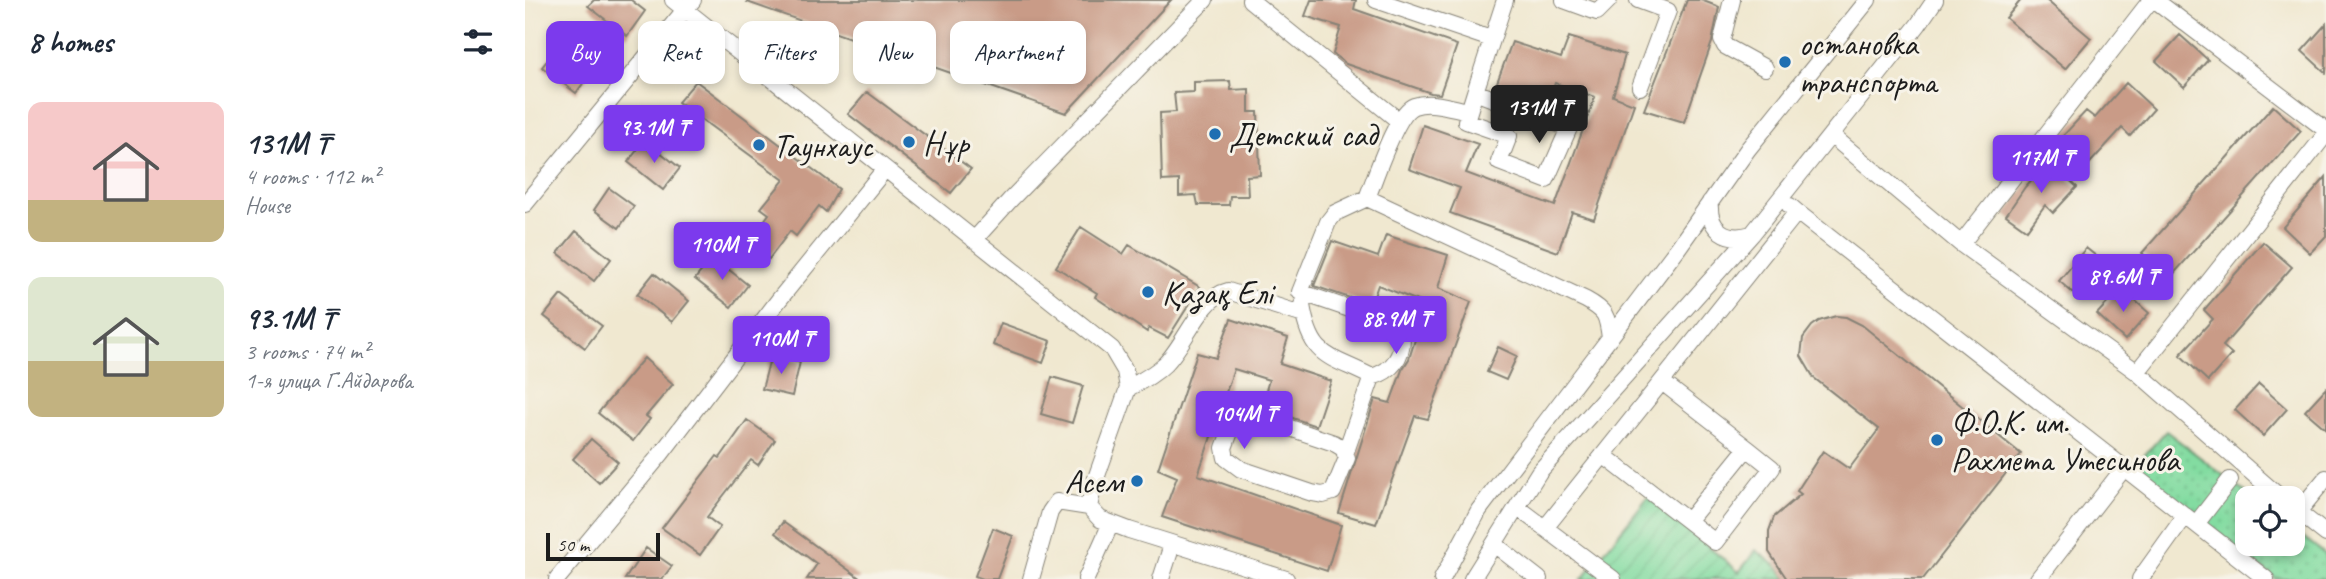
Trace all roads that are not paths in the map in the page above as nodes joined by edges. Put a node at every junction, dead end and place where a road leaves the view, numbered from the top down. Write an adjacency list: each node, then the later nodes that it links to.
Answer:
1 (1205, 0): 28 (street)
2 (1250, 0): 18 (street)
3 (1376, 0): 13 (street)
4 (1505, 0): 13 (street)
5 (1564, 0): 6 (street)
6 (1609, 0)
7 (1638, 0): 15 (street)
8 (1732, 0): 14 (street)
9 (1868, 0): 24 (street)
10 (1935, 0): 20 (street)
11 (2153, 0): 19 (street); 29 (street)
12 (684, 3): 21 (street); 25 (street)
13 (1491, 39): 16 (street)
14 (1765, 68)
15 (1640, 87)
16 (1475, 92): 17 (street); 17 (street)
17 (1469, 111): 18 (street)
18 (1399, 121): 23 (street)
19 (2326, 132): 33 (street)
20 (1831, 135): 22 (street); 29 (street)
21 (885, 169): 28 (street); 55 (street)
22 (1780, 197): 26 (street); 27 (street)
23 (1367, 198): 30 (street); 32 (street)
24 (1710, 202): 27 (street); 32 (street)
25 (525, 204)
26 (1797, 212): 35 (street); 40 (street)
27 (1752, 234): 46 (street)
28 (974, 240): 36 (street)
29 (1961, 244): 33 (street)
30 (1300, 292): 31 (street); 34 (street)
31 (1304, 315): 34 (street); 36 (street)
32 (1610, 338): 60 (street)
33 (2137, 372): 43 (street)
34 (1372, 377): 38 (street)
35 (1662, 382): 37 (street); 39 (street)
36 (1128, 388): 45 (street)
37 (1747, 448): 49 (street); 49 (street)
38 (1345, 454): 38 (street)
39 (1603, 455): 49 (street); 51 (street)
40 (2124, 468): 48 (street); 64 (street)
41 (2326, 478): 44 (street)
42 (2230, 480): 48 (street)
43 (2267, 486)
44 (2305, 500)
45 (1089, 507): 50 (street); 56 (street)
46 (1517, 507): 51 (street); 53 (street)
47 (2305, 518): 52 (street)
48 (2191, 520): 65 (street); 66 (street)
49 (1688, 521)
50 (1111, 523): 54 (street); 57 (street)
51 (1545, 528): 63 (street)
52 (2326, 534)
53 (1493, 544): 61 (street); 62 (street)
54 (1173, 545): 58 (street); 59 (street)
55 (557, 579)
56 (1031, 579)
57 (1086, 579)
58 (1161, 579)
59 (1286, 579)
60 (1442, 579)
61 (1472, 579)
62 (1539, 579)
63 (1613, 579)
64 (2038, 579)
65 (2140, 579)
66 (2266, 579)

